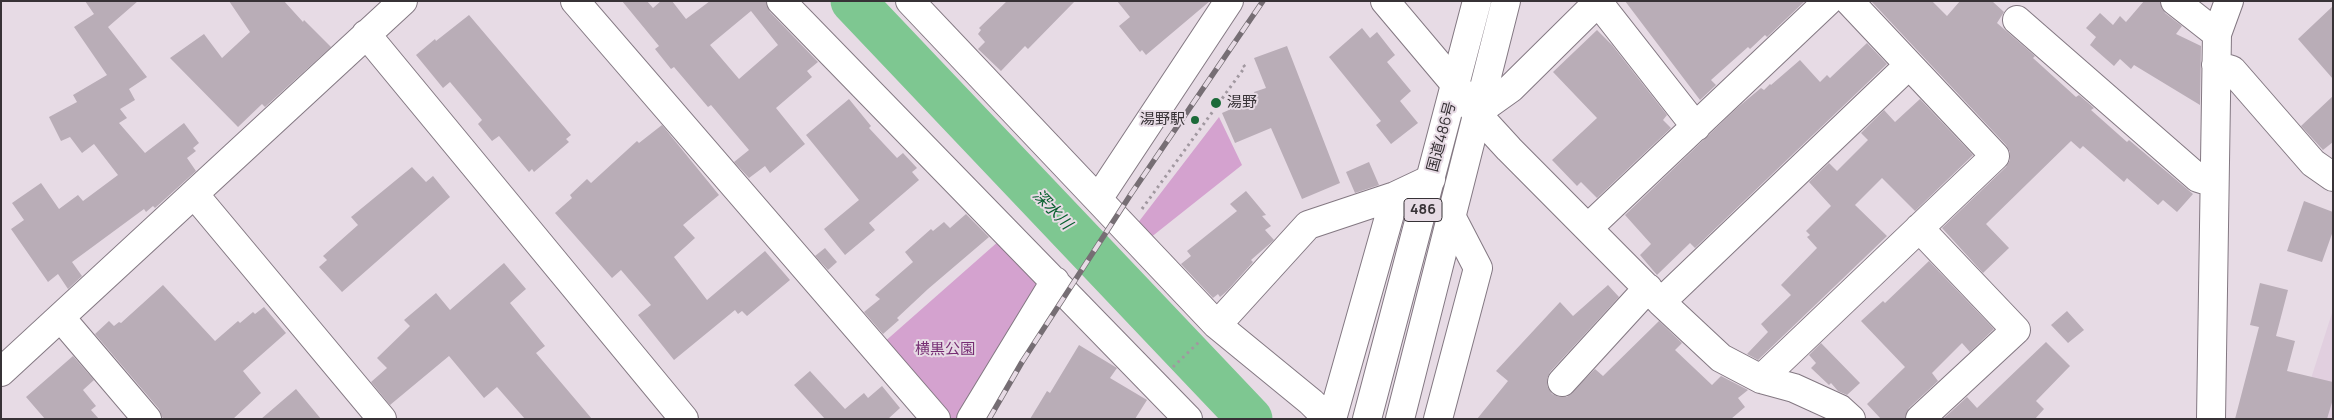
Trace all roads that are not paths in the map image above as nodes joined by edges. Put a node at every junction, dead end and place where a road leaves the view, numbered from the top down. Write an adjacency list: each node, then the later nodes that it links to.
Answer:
1 (403, 1): 15 (main road)
2 (575, 1): 42 (main road)
3 (781, 1): 31 (main road)
4 (910, 1): 27 (main road)
5 (1229, 1): 27 (main road)
6 (1385, 1): 19 (main road)
7 (1477, 1): 19 (main road, 国道486号 / 486)
8 (1506, 1): 20 (main road, 国道486号 / 486)
9 (1828, 1): 21 (main road)
10 (1849, 1): 17 (main road)
11 (2175, 1): 16 (main road)
12 (2228, 1): 16 (main road)
13 (1598, 2): 20 (main road); 21 (main road)
14 (2017, 20): 24 (main road)
15 (366, 34): 25 (main road); 41 (main road)
16 (2217, 34): 18 (main road)
17 (1909, 65): 30 (main road); 32 (main road)
18 (2216, 65): 22 (main road); 24 (main road)
19 (1456, 84): 20 (main road); 23 (main road, 国道486号 / 486)
20 (1476, 113): 28 (main road, 国道486号 / 486); 29 (main road)
21 (1696, 127): 29 (main road)
22 (2333, 177)
23 (1431, 179): 26 (main road); 45 (main road, 国道486号 / 486)
24 (2214, 183): 50 (main road)
25 (194, 194): 33 (main road); 40 (main road)
26 (1395, 196): 34 (main road); 44 (main road)
27 (1098, 200): 34 (main road)
28 (1451, 216): 46 (main road, 国道486号 / 486); 47 (main road)
29 (1588, 228): 32 (main road)
30 (1919, 228): 36 (main road); 49 (main road)
31 (1055, 281): 38 (main road); 43 (main road)
32 (1655, 295): 36 (main road); 37 (main road)
33 (61, 318): 35 (main road); 39 (main road)
34 (1211, 331): 44 (main road)
35 (1, 372)
36 (1761, 379): 48 (main road)
37 (1562, 382)
38 (1175, 415)
39 (147, 419)
40 (382, 419)
41 (684, 419)
42 (936, 419)
43 (971, 419)
44 (1330, 419)
45 (1367, 419)
46 (1400, 419)
47 (1438, 419)
48 (1851, 419)
49 (1920, 419)
50 (2211, 419)

